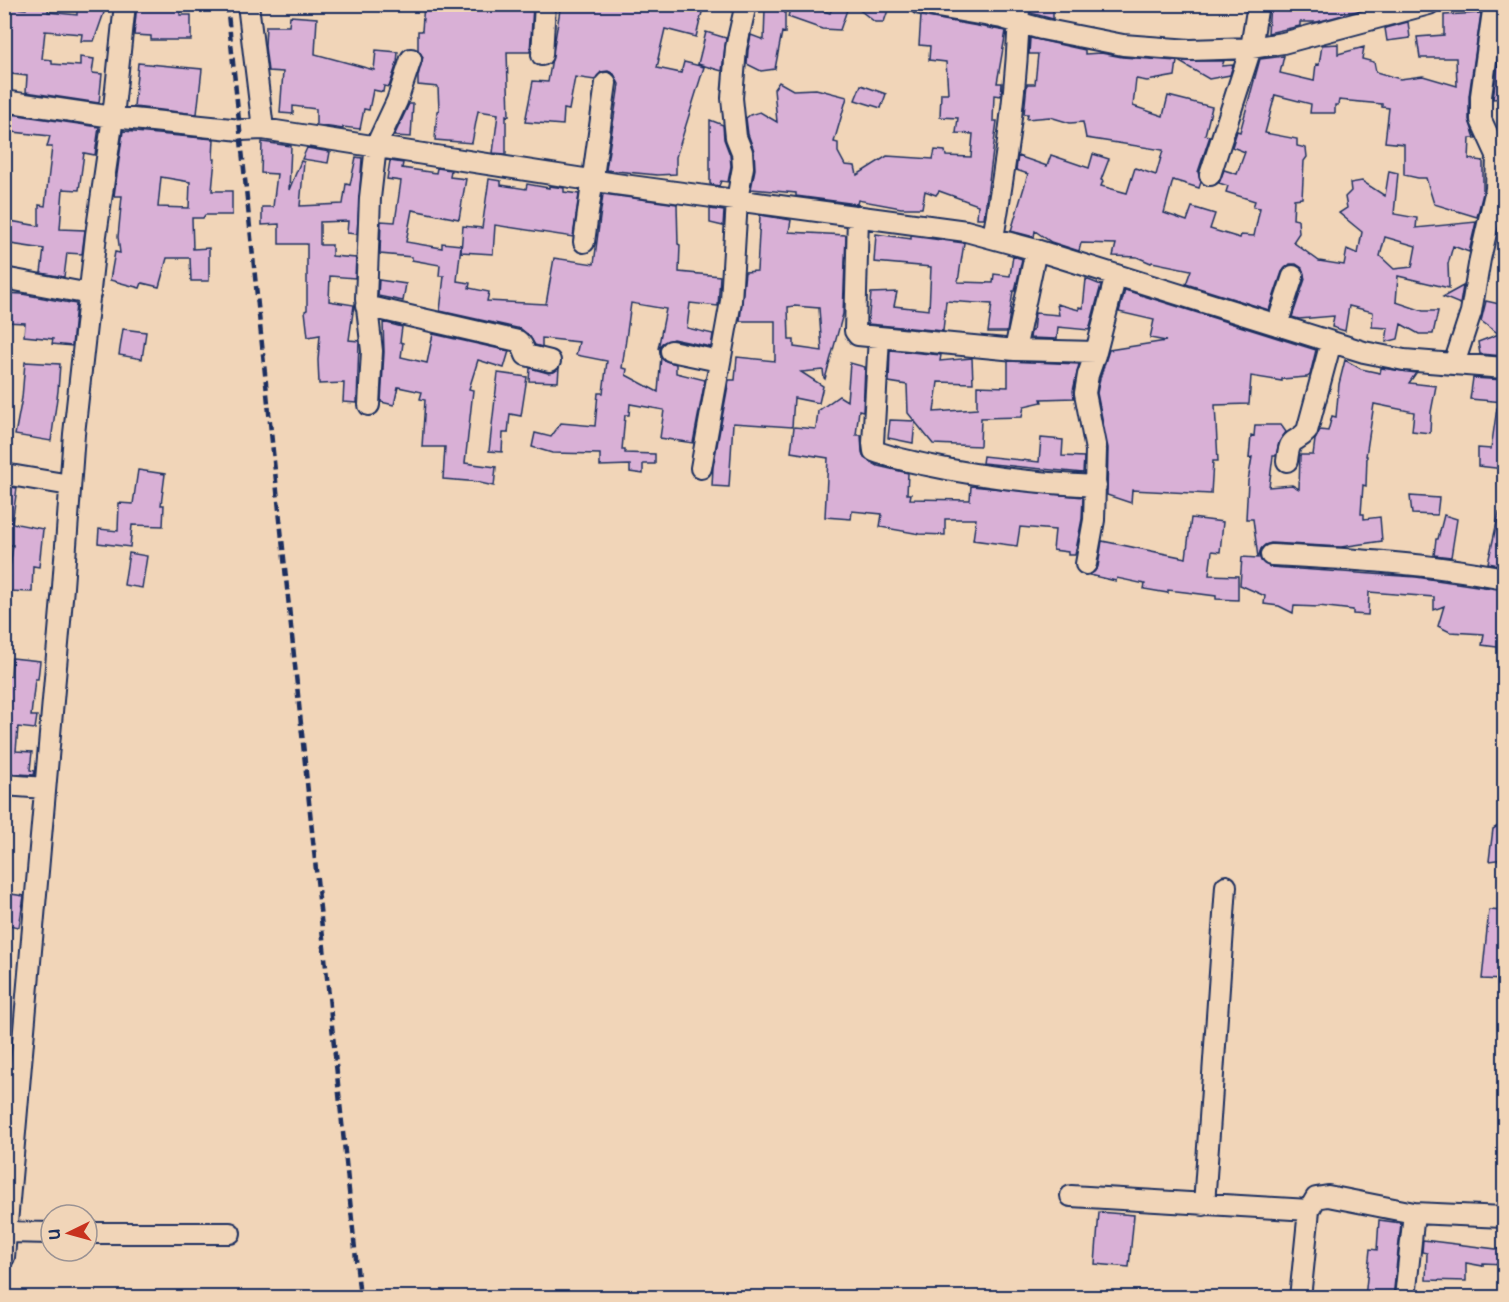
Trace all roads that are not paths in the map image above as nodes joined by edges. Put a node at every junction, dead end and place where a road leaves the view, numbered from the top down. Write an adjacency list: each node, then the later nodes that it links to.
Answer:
1 (125, 4): 15 (street)
2 (248, 4): 16 (street)
3 (545, 4): 11 (street)
4 (746, 4): 20 (street)
5 (920, 4): 9 (street)
6 (1258, 4): 10 (street)
7 (1429, 4): 10 (street)
8 (1494, 4): 38 (street)
9 (1019, 14): 10 (street); 22 (street)
10 (1251, 48): 18 (street)
11 (542, 55)
12 (411, 59): 17 (street)
13 (606, 83): 19 (street)
14 (4, 101): 15 (street)
15 (114, 117): 16 (street); 28 (street)
16 (263, 129): 17 (street)
17 (376, 146): 19 (street); 29 (street)
18 (1210, 175)
19 (594, 181): 20 (street); 23 (street)
20 (737, 200): 21 (street); 37 (street)
21 (858, 216): 22 (street); 31 (street)
22 (993, 238): 24 (street)
23 (584, 242)
24 (1036, 250): 25 (street); 33 (street)
25 (1116, 275): 30 (street); 35 (street)
26 (1293, 276): 30 (street)
27 (4, 278): 28 (street)
28 (90, 294): 44 (street)
29 (366, 306): 36 (street); 40 (street)
30 (1277, 325): 32 (street)
31 (879, 337): 33 (street); 45 (street)
32 (1331, 342): 38 (street); 41 (street)
33 (1016, 350): 35 (street)
34 (672, 351): 37 (street)
35 (1096, 352): 45 (street)
36 (550, 361)
37 (719, 361): 42 (street)
38 (1454, 364): 39 (street)
39 (1504, 368)
40 (369, 405)
41 (1287, 461)
42 (701, 468)
43 (4, 474): 44 (street)
44 (70, 485): 50 (street)
45 (1096, 486): 47 (street)
46 (1270, 555): 48 (street)
47 (1086, 564)
48 (1504, 578)
49 (4, 785): 50 (street)
50 (45, 788): 52 (street)
51 (1226, 886): 54 (street)
52 (12, 1080): 58 (street)
53 (1071, 1196): 54 (street)
54 (1204, 1205): 55 (street)
55 (1309, 1210): 56 (street); 63 (street)
56 (1414, 1213): 57 (street); 64 (street)
57 (1504, 1217)
58 (7, 1232): 59 (street); 62 (street)
59 (39, 1233)
60 (99, 1233): 61 (street)
61 (230, 1233)
62 (4, 1257)
63 (1300, 1298)
64 (1405, 1298)

